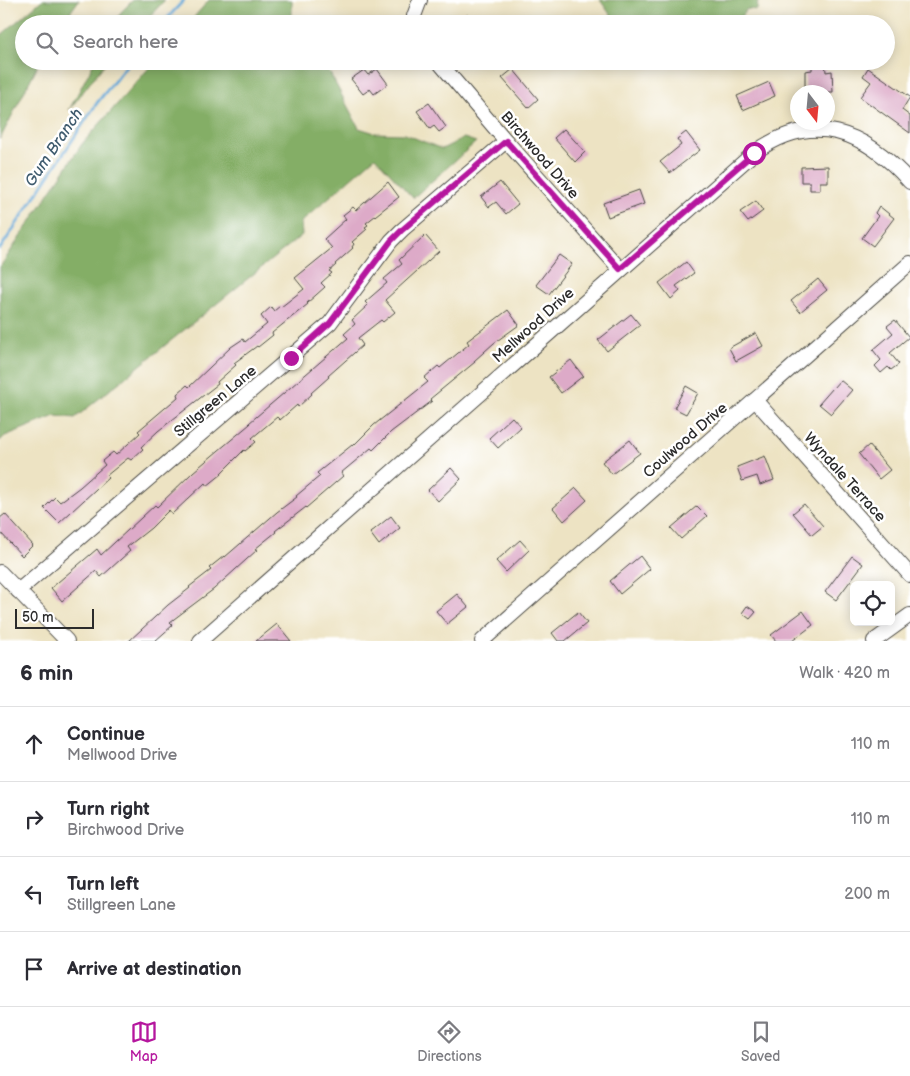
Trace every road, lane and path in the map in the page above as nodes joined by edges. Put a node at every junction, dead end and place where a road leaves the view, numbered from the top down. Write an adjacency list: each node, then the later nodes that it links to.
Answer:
1 (420, 0): 2 (street)
2 (414, 15)
3 (446, 70): 4 (street, Birchwood Drive)
4 (506, 141): 7 (street, Birchwood Drive); 11 (street, Stillgreen Lane)
5 (910, 182): 7 (street, Mellwood Drive)
6 (910, 263): 8 (street, Coulwood Drive)
7 (620, 269): 14 (street, Mellwood Drive)
8 (755, 400): 10 (street, Wyndale Terrace); 15 (street, Coulwood Drive)
9 (0, 572): 11 (street)
10 (910, 575)
11 (18, 591): 13 (street)
12 (910, 615): 16 (street)
13 (67, 641)
14 (200, 641)
15 (482, 641)
16 (874, 641)

